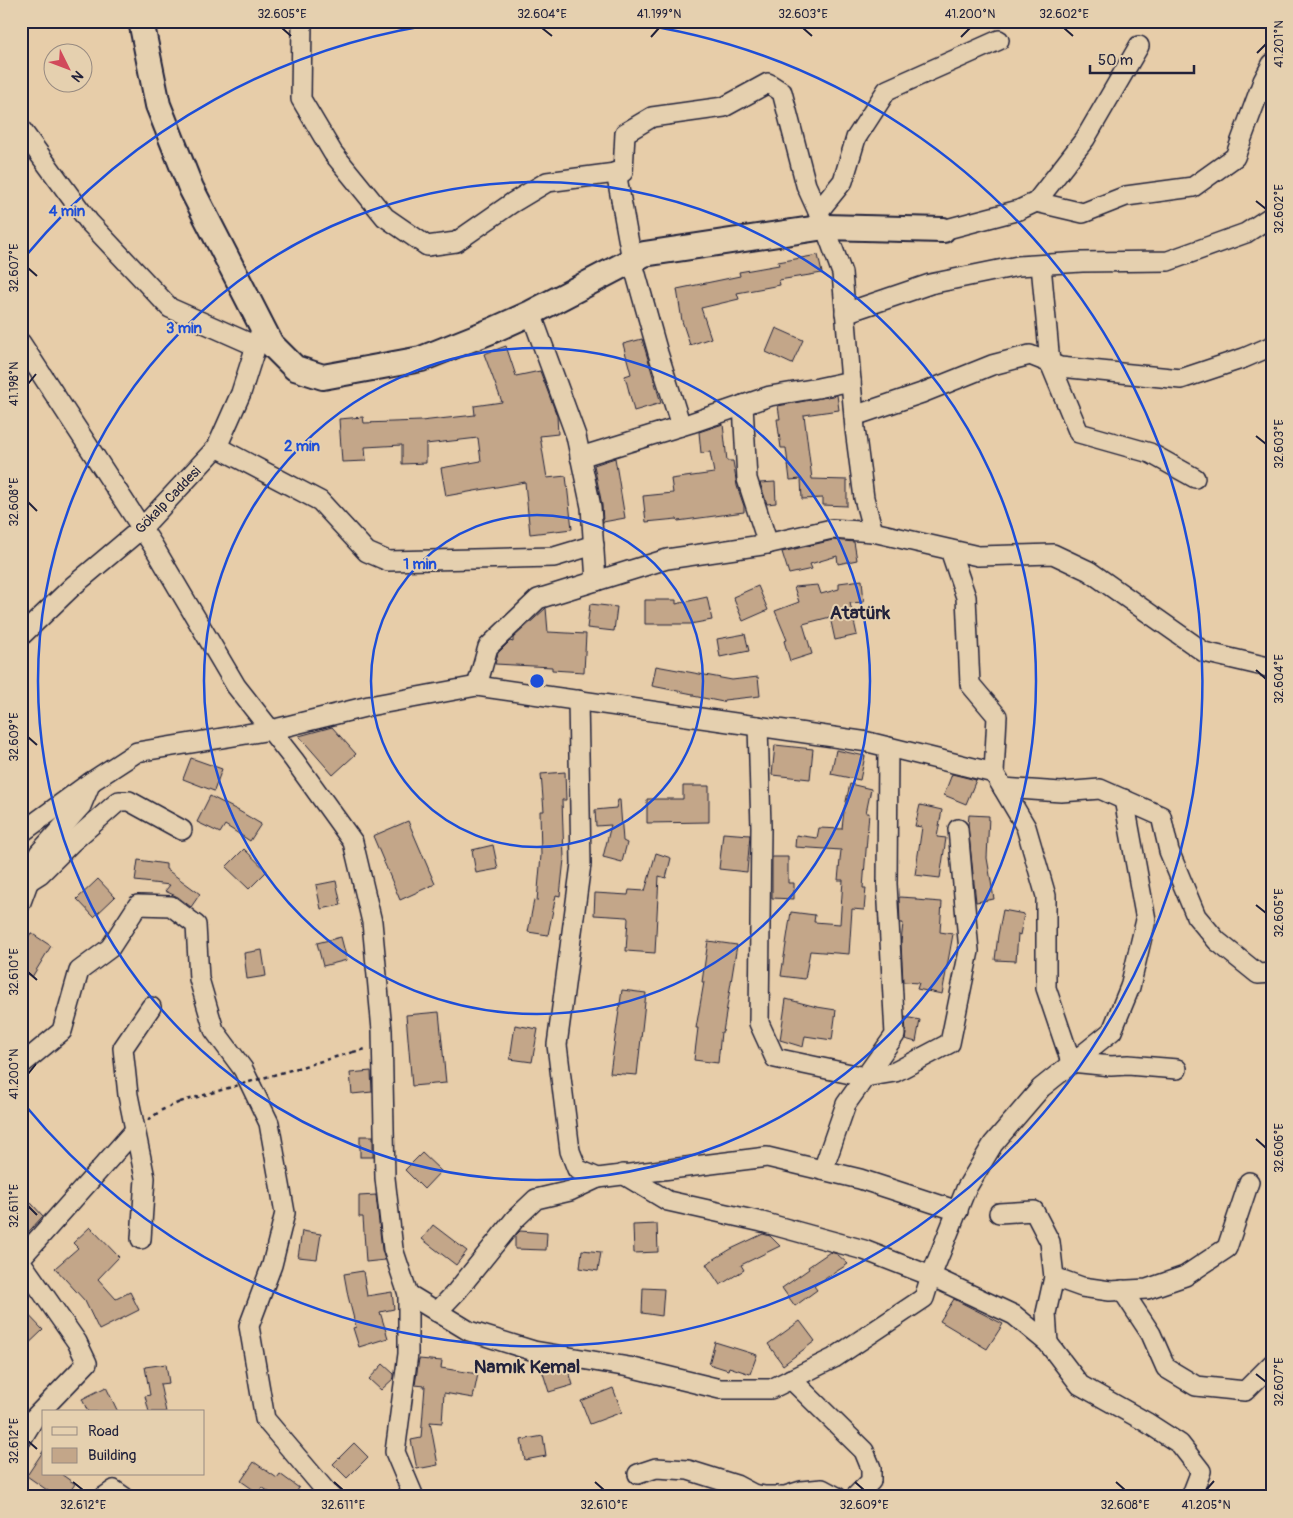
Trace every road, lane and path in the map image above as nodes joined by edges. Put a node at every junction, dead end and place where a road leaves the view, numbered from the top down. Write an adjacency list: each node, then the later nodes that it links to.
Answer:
1 (141, 21): 16 (main road)
2 (302, 21): 7 (street)
3 (999, 40): 10 (street)
4 (1139, 46): 8 (street)
5 (1272, 64): 8 (street)
6 (21, 129): 16 (street)
7 (616, 172): 10 (street); 12 (street)
8 (1036, 202): 11 (street)
9 (1272, 216): 13 (street)
10 (822, 220): 11 (main road); 12 (main road); 14 (street)
11 (943, 230)
12 (632, 260): 15 (main road); 23 (street)
13 (1041, 265): 14 (street); 19 (street)
14 (845, 312): 20 (street)
15 (531, 313): 16 (main road); 25 (street)
16 (259, 337): 24 (street, Gökalp Caddesi)
17 (21, 342): 27 (street)
18 (1272, 346): 19 (street)
19 (1050, 363): 22 (street); 26 (street)
20 (851, 381): 21 (street); 22 (street)
21 (743, 405): 23 (street); 29 (street)
22 (854, 416): 28 (street)
23 (681, 426): 25 (street)
24 (217, 447): 27 (street, Gökalp Caddesi); 30 (street)
25 (580, 457): 30 (street)
26 (1196, 478)
27 (142, 528): 33 (street, Gökalp Caddesi); 38 (street)
28 (873, 532): 29 (street); 31 (street)
29 (768, 544): 32 (street)
30 (594, 545): 32 (street)
31 (950, 550): 34 (street); 40 (street)
32 (596, 581): 35 (street)
33 (21, 636)
34 (1272, 668)
35 (477, 686): 36 (street); 38 (street)
36 (578, 700): 37 (street); 58 (street)
37 (758, 726): 39 (street); 54 (street)
38 (271, 730): 41 (street); 68 (street)
39 (888, 746): 40 (street); 54 (street)
40 (998, 781): 42 (street); 51 (street)
41 (91, 782): 45 (street); 46 (street)
42 (1124, 799): 48 (street); 51 (street)
43 (958, 828): 54 (street)
44 (182, 830): 46 (street)
45 (21, 833)
46 (29, 881): 47 (street)
47 (21, 902)
48 (1272, 973)
49 (151, 1007): 55 (street)
50 (353, 1052): 55 (path, bridge)
51 (1071, 1062): 53 (street); 60 (street)
52 (21, 1065): 77 (street)
53 (1177, 1069)
54 (865, 1077): 56 (street)
55 (135, 1130): 62 (street); 63 (street)
56 (823, 1170): 57 (street); 60 (street)
57 (624, 1174): 58 (street); 65 (street)
58 (598, 1178): 69 (street)
59 (1249, 1182): 67 (street)
60 (958, 1211): 65 (street)
61 (999, 1213): 66 (street)
62 (141, 1239)
63 (21, 1258)
64 (21, 1262): 73 (street)
65 (931, 1276): 70 (street); 72 (street)
66 (1054, 1278): 67 (street); 70 (street)
67 (1122, 1290): 71 (street)
68 (408, 1294): 69 (street); 78 (street)
69 (437, 1312): 72 (street)
70 (1048, 1343): 81 (street)
71 (1272, 1364)
72 (791, 1379): 80 (street)
73 (21, 1440)
74 (638, 1474): 79 (street)
75 (104, 1497): 76 (street)
76 (124, 1497)
77 (331, 1497)
78 (414, 1497)
79 (837, 1497)
80 (855, 1497)
81 (1191, 1497)

